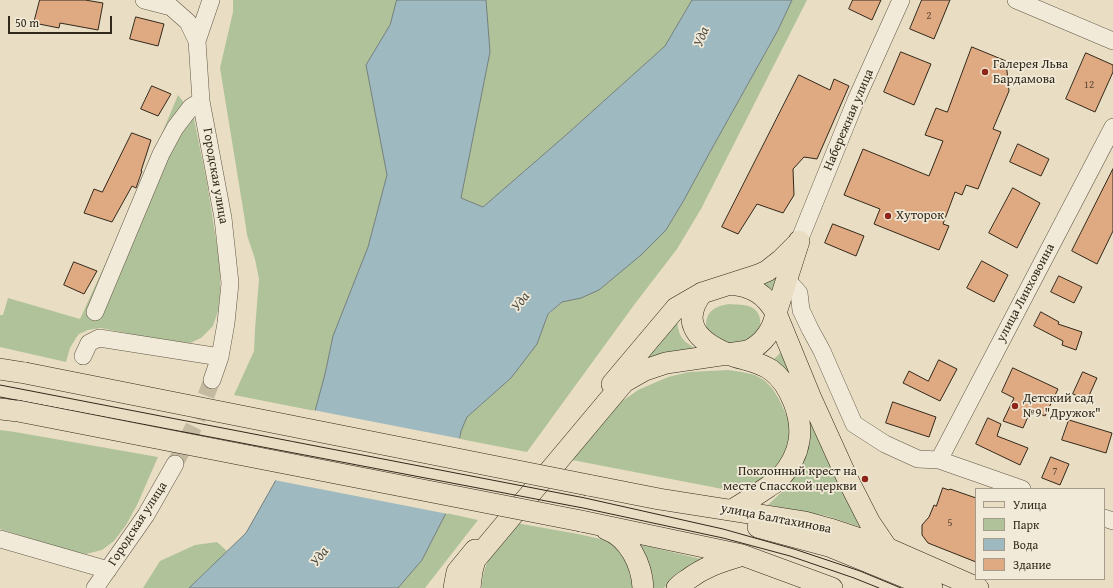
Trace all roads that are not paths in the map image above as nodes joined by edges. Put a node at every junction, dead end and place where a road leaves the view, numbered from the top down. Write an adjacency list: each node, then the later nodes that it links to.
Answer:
1 (144, 0): 6 (street, Городская улица)
2 (211, 0): 6 (street)
3 (901, 0): 9 (street, Набережная улица)
4 (1016, 0): 5 (street)
5 (1113, 40)
6 (197, 41): 7 (street, Городская улица)
7 (201, 101): 13 (street); 17 (street, Городская улица)
8 (1113, 127): 21 (street, улица Линховоина)
9 (799, 241): 10 (main road); 11 (main road)
10 (787, 280): 14 (main road); 21 (street)
11 (730, 284): 12 (main road); 14 (main road)
12 (702, 293): 15 (main road); 32 (main road)
13 (95, 312)
14 (776, 313): 15 (main road); 28 (main road)
15 (728, 354): 25 (main road); 32 (main road)
16 (83, 356): 17 (street)
17 (220, 357): 19 (street, Городская улица)
18 (0, 369): 24 (main road, улица Балтахинова, bridge)
19 (212, 380)
20 (9, 410): 26 (main road, bridge)
21 (939, 460): 23 (street)
22 (176, 464): 30 (street, Городская улица)
23 (1019, 488)
24 (659, 500): 25 (main road, улица Балтахинова); 38 (main road)
25 (732, 510): 28 (main road, улица Балтахинова)
26 (581, 521): 29 (main road); 34 (main road)
27 (0, 539): 30 (street, Городская улица)
28 (887, 548): 39 (main road, улица Балтахинова)
29 (742, 555): 31 (main road); 35 (main road)
30 (108, 570): 33 (street)
31 (788, 572): 36 (main road); 37 (main road)
32 (455, 585)
33 (95, 588)
34 (643, 588)
35 (677, 588)
36 (806, 588)
37 (832, 588)
38 (932, 588)
39 (978, 588)

